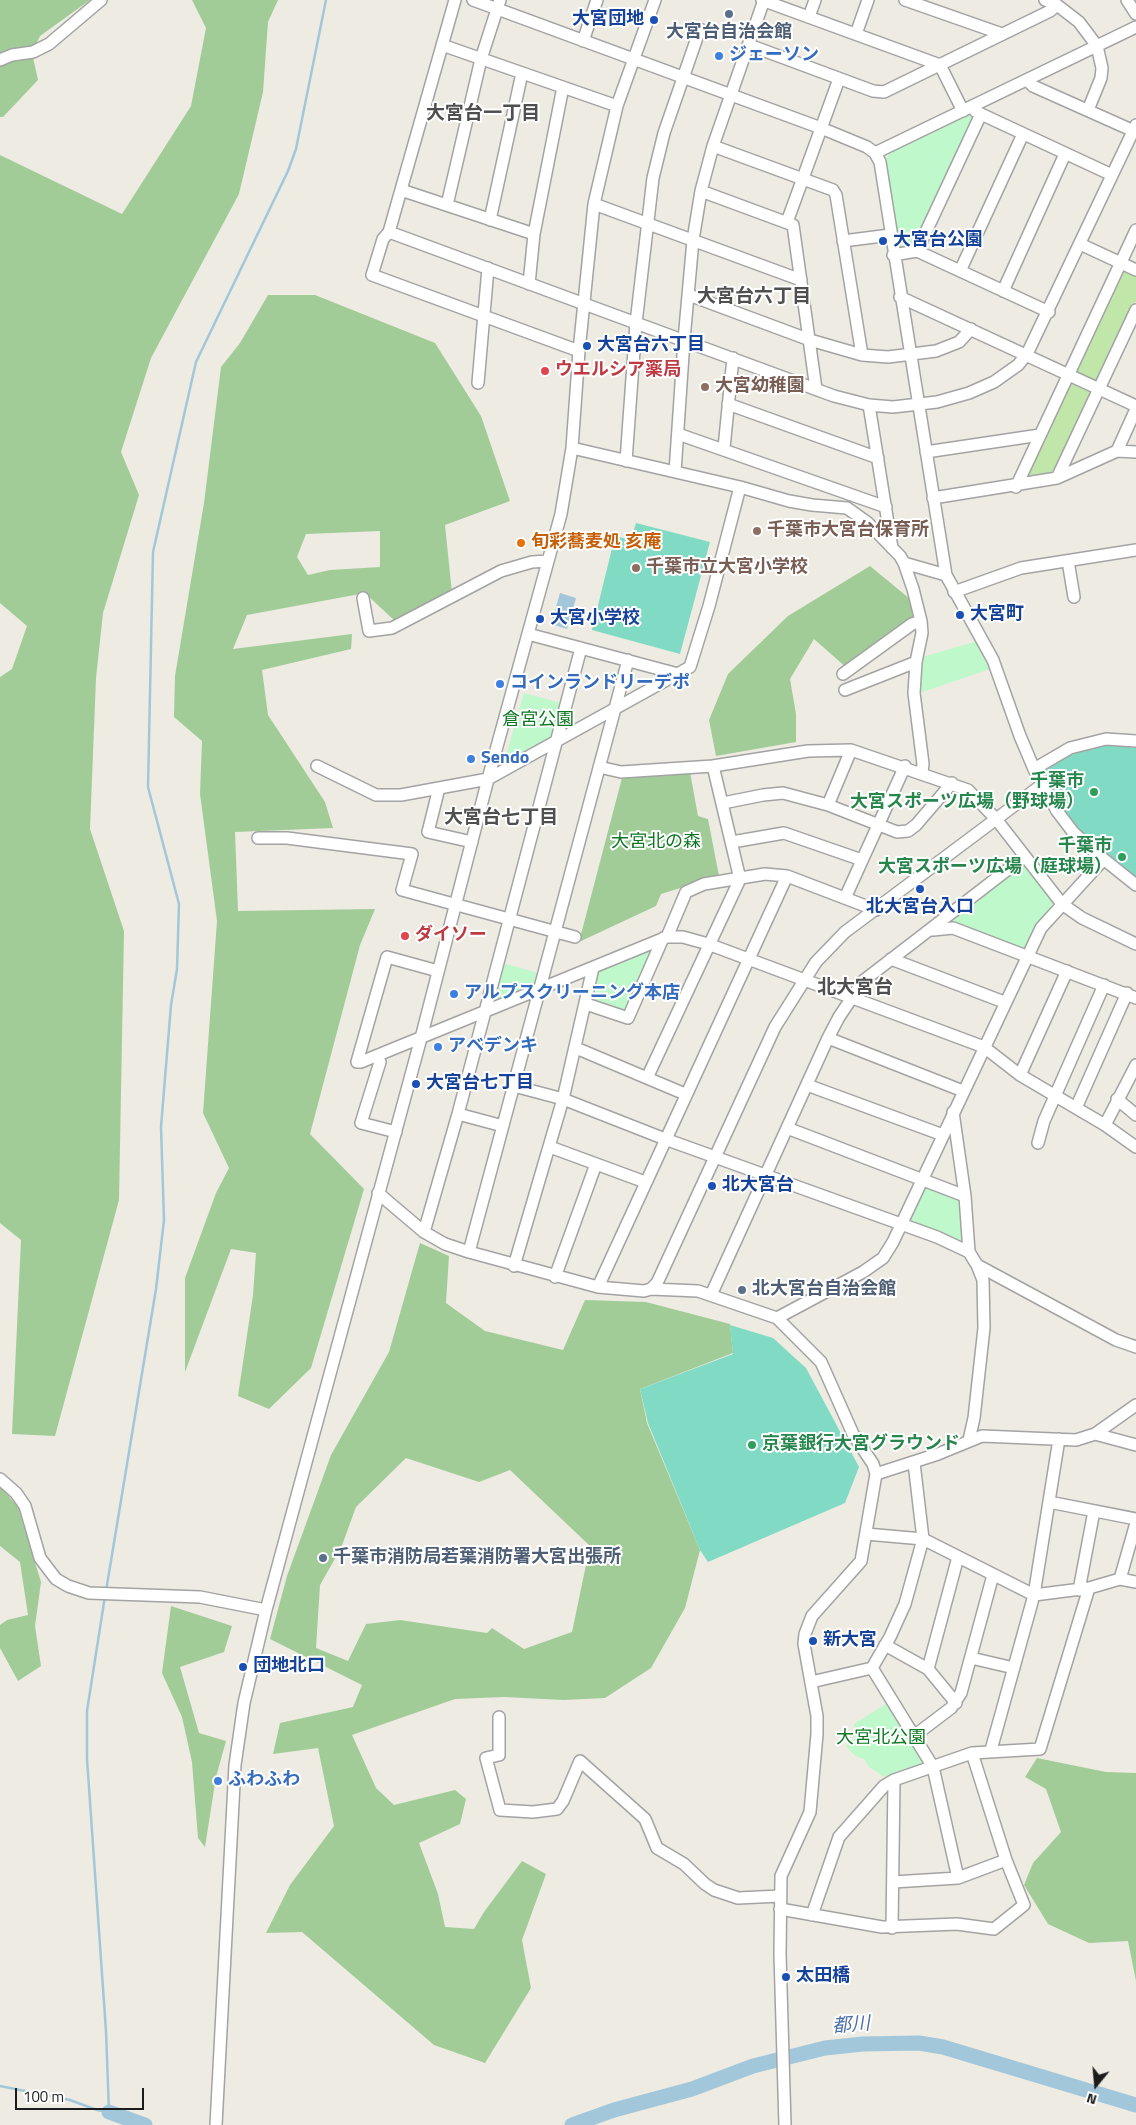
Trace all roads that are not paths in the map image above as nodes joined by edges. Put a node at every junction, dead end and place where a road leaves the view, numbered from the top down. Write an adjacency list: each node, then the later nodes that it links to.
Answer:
1 (101, 0): 25 (street)
2 (455, 0): 21 (street)
3 (473, 0): 12 (street)
4 (597, 0): 20 (street)
5 (656, 0): 26 (street)
6 (763, 0): 15 (street); 22 (street)
7 (816, 0): 15 (street)
8 (868, 0): 18 (street)
9 (905, 0): 19 (street)
10 (1044, 0): 13 (street)
11 (1127, 0): 14 (street)
12 (498, 4): 20 (street); 24 (street)
13 (1057, 5): 19 (street); 23 (street)
14 (1136, 14)
15 (809, 17): 18 (street)
16 (1136, 27): 23 (street)
17 (700, 29): 29 (street)
18 (856, 34): 27 (street)
19 (1002, 34): 27 (street)
20 (583, 40): 26 (street)
21 (442, 45): 24 (street); 45 (street)
22 (748, 45): 30 (street); 33 (street)
23 (1097, 46): 31 (street); 36 (street)
24 (481, 59): 28 (street); 48 (street)
25 (0, 60)
26 (634, 60): 29 (street); 34 (street)
27 (940, 65): 30 (street); 35 (street)
28 (522, 73): 32 (street); 49 (street)
29 (683, 78): 33 (street); 51 (street)
30 (839, 78): 37 (street)
31 (1027, 80): 35 (street); 36 (street)
32 (563, 87): 34 (street); 54 (street)
33 (730, 95): 37 (street); 40 (street)
34 (617, 106): 47 (street)
35 (972, 110): 39 (street); 41 (street); 59 (street)
36 (1088, 110): 38 (street)
37 (821, 128): 41 (street); 44 (street)
38 (1135, 129): 43 (street)
39 (1023, 134): 42 (street); 64 (street)
40 (713, 146): 44 (street); 46 (street)
41 (875, 153): 55 (street)
42 (1065, 154): 43 (street); 67 (street)
43 (1112, 175): 58 (street)
44 (803, 177): 50 (street); 57 (street)
45 (401, 190): 48 (street); 53 (street)
46 (702, 191): 50 (street); 56 (street)
47 (594, 204): 51 (street); 70 (street)
48 (447, 205): 49 (street)
49 (490, 220): 54 (street)
50 (787, 222): 65 (street)
51 (647, 223): 56 (street); 74 (street)
52 (1136, 230): 61 (street)
53 (389, 232): 62 (street); 73 (street)
54 (534, 234): 66 (street)
55 (890, 235): 57 (street); 60 (street)
56 (693, 240): 65 (street); 68 (street)
57 (844, 242): 81 (street)
58 (1080, 244): 61 (street); 72 (street)
59 (917, 251): 60 (street); 64 (street)
60 (893, 255): 69 (street)
61 (1120, 263): 63 (street); 83 (street)
62 (488, 268): 66 (street); 73 (street)
63 (1136, 270)
64 (960, 271): 67 (street)
65 (801, 280): 77 (street)
66 (529, 284): 70 (street)
67 (1003, 291): 72 (street)
68 (689, 294): 76 (street); 77 (street)
69 (900, 297): 75 (street); 80 (street)
70 (584, 304): 74 (street); 78 (street)
71 (1136, 310): 86 (street)
72 (1049, 312): 79 (street)
73 (482, 316): 78 (street); 84 (street)
74 (636, 323): 76 (street); 99 (street)
75 (972, 329): 79 (street); 80 (street)
76 (684, 340): 82 (street); 91 (street)
77 (810, 340): 81 (street); 85 (street)
78 (579, 351): 93 (street)
79 (1027, 354): 83 (street); 88 (street)
80 (909, 355): 81 (street); 88 (street)
81 (862, 356)
82 (733, 358): 85 (street); 87 (street)
83 (1069, 375): 86 (street); 92 (street)
84 (478, 383)
85 (816, 389): 89 (street)
86 (1099, 389): 90 (street); 101 (street)
87 (728, 404): 94 (street); 98 (street)
88 (918, 404): 89 (street); 95 (street)
89 (869, 405): 98 (street)
90 (1136, 407): 96 (street)
91 (678, 434): 94 (street); 100 (street)
92 (1040, 435): 95 (street); 103 (street)
93 (572, 448): 99 (street); 108 (street)
94 (724, 448): 105 (street)
95 (926, 452): 104 (street)
96 (1117, 452): 97 (street); 101 (street)
97 (1136, 452)
98 (878, 458): 105 (street)
99 (626, 462): 100 (street)
100 (675, 472): 102 (street)
101 (1057, 478): 103 (street)
102 (740, 487): 106 (street); 120 (street)
103 (1016, 487): 104 (street)
104 (933, 498): 111 (street)
105 (886, 506): 106 (street)
106 (892, 548): 110 (street)
107 (1136, 550): 109 (street)
108 (548, 560): 114 (street); 116 (street)
109 (1068, 561): 112 (street); 113 (street)
110 (904, 563): 111 (street); 115 (street)
111 (946, 575): 112 (street)
112 (954, 592): 131 (street)
113 (1074, 597)
114 (363, 598)
115 (921, 621): 119 (street); 121 (street)
116 (528, 634): 117 (street); 133 (street)
117 (582, 648): 118 (street); 125 (street)
118 (628, 660): 120 (street); 123 (street)
119 (916, 662): 122 (street); 132 (street)
120 (678, 674): 123 (street)
121 (843, 674)
122 (845, 690)
123 (614, 710): 125 (street); 130 (street)
124 (1136, 741): 131 (street)
125 (556, 742): 133 (street); 154 (street)
126 (851, 750): 128 (street); 129 (street); 138 (street)
127 (317, 766): 136 (street)
128 (712, 766): 130 (street); 137 (street)
129 (905, 766): 132 (street); 140 (street)
130 (599, 767): 156 (street)
131 (1034, 769): 135 (street)
132 (922, 773): 134 (street)
133 (488, 779): 136 (street); 142 (street)
134 (952, 783): 139 (street); 140 (street)
135 (1042, 784): 139 (street); 146 (street)
136 (438, 788): 142 (street)
137 (723, 802): 138 (street); 143 (street)
138 (828, 805): 140 (street)
139 (996, 819): 144 (street); 153 (street)
140 (878, 824): 145 (street)
141 (258, 838): 152 (street)
142 (472, 842): 152 (street)
143 (732, 842): 145 (street); 148 (street)
144 (1024, 856): 151 (street); 155 (street)
145 (862, 860): 150 (street)
146 (1103, 860): 149 (street); 151 (street)
147 (787, 876): 148 (street); 150 (street); 163 (street)
148 (740, 879): 158 (street); 159 (street)
149 (1136, 885)
150 (845, 898): 153 (street)
151 (1062, 904): 160 (street); 161 (street)
152 (455, 905): 154 (street); 165 (street)
153 (876, 910): 167 (street)
154 (510, 920): 156 (street); 174 (street)
155 (928, 931): 161 (street); 162 (street)
156 (554, 932): 157 (street); 169 (street)
157 (575, 937)
158 (665, 937): 159 (street); 164 (street); 173 (street)
159 (708, 944): 163 (street); 182 (street)
160 (1136, 944)
161 (1027, 956): 166 (street); 172 (street)
162 (891, 959): 171 (street); 172 (street)
163 (747, 960): 167 (street); 186 (street)
164 (593, 968): 169 (street); 173 (street)
165 (438, 971): 175 (street); 179 (street)
166 (1067, 971): 168 (street); 181 (street)
167 (805, 979): 171 (street); 203 (street)
168 (1104, 985): 170 (street); 187 (street)
169 (538, 989): 174 (street); 184 (street)
170 (1131, 995): 190 (street)
171 (852, 997): 176 (street); 177 (street)
172 (1004, 1002): 177 (street)
173 (586, 1004): 178 (street)
174 (485, 1011): 175 (street); 192 (street)
175 (421, 1038): 179 (street); 197 (street)
176 (828, 1038): 183 (street); 185 (street)
177 (984, 1047): 181 (street); 185 (street)
178 (576, 1048): 182 (street); 188 (street)
179 (376, 1056): 197 (street)
180 (1136, 1065): 189 (street)
181 (1020, 1075): 187 (street)
182 (647, 1078): 186 (street)
183 (807, 1084): 196 (street); 198 (street)
184 (514, 1086): 188 (street); 195 (street)
185 (963, 1091): 191 (street)
186 (685, 1094): 199 (street)
187 (1056, 1097): 190 (street); 200 (street)
188 (563, 1099): 199 (street); 201 (street)
189 (1117, 1099): 193 (street); 194 (street)
190 (1076, 1108): 194 (street)
191 (953, 1112): 198 (street); 209 (street)
192 (458, 1114): 195 (street); 211 (street)
193 (1136, 1115)
194 (1104, 1125): 202 (street)
195 (503, 1126): 212 (street)
196 (787, 1128): 205 (street); 206 (street)
197 (396, 1132): 208 (street)
198 (943, 1135): 206 (street)
199 (665, 1139): 203 (street); 207 (street)
200 (1038, 1143)
201 (550, 1147): 204 (street); 215 (street)
202 (1136, 1147)
203 (714, 1155): 205 (street); 218 (street)
204 (596, 1164): 207 (street); 216 (street)
205 (766, 1174): 210 (street); 219 (street)
206 (922, 1180): 209 (street); 210 (street)
207 (645, 1182): 217 (street)
208 (378, 1193): 211 (street); 241 (street)
209 (965, 1196): 213 (street)
210 (901, 1223): 213 (street); 220 (street)
211 (424, 1232): 212 (street)
212 (469, 1252): 215 (street)
213 (969, 1252): 214 (street)
214 (977, 1265): 221 (street); 224 (street)
215 (514, 1266): 216 (street)
216 (555, 1277): 217 (street)
217 (598, 1287): 218 (street)
218 (651, 1289): 219 (street)
219 (711, 1295): 220 (street)
220 (777, 1318): 228 (street)
221 (1136, 1347)
222 (1136, 1405): 223 (street)
223 (1095, 1434): 225 (street); 226 (street)
224 (969, 1440): 225 (street); 227 (street)
225 (1059, 1440): 230 (street)
226 (1136, 1446)
227 (914, 1463): 228 (street); 234 (street)
228 (876, 1474): 233 (street)
229 (0, 1479): 241 (street)
230 (1049, 1502): 231 (street); 240 (street)
231 (1094, 1511): 232 (street); 239 (street)
232 (1136, 1521): 237 (street)
233 (866, 1534): 234 (street); 247 (street)
234 (923, 1539): 235 (street); 242 (street)
235 (958, 1557): 236 (street); 246 (street)
236 (993, 1575): 240 (street); 243 (street)
237 (1120, 1579): 238 (street); 239 (street)
238 (1136, 1582)
239 (1084, 1589): 240 (street); 251 (street)
240 (1034, 1596): 245 (street)
241 (266, 1610): 262 (street)
242 (886, 1645): 244 (street); 246 (street)
243 (971, 1658): 245 (street); 248 (street)
244 (872, 1668): 247 (street); 250 (street)
245 (1014, 1668): 251 (street)
246 (928, 1669): 248 (street)
247 (811, 1682): 258 (street)
248 (956, 1702): 250 (street)
249 (499, 1717): 258 (street)
250 (914, 1736): 253 (street)
251 (991, 1750): 252 (street)
252 (972, 1753): 253 (street); 255 (street)
253 (933, 1767): 254 (street); 256 (street)
254 (894, 1780): 257 (street); 260 (street)
255 (1006, 1860): 256 (street); 261 (street)
256 (958, 1878): 257 (street)
257 (893, 1882): 261 (street)
258 (780, 1896): 259 (street)
259 (780, 1909): 260 (street); 263 (street)
260 (812, 1914): 261 (street)
261 (892, 1928)
262 (216, 2125)
263 (785, 2125)

